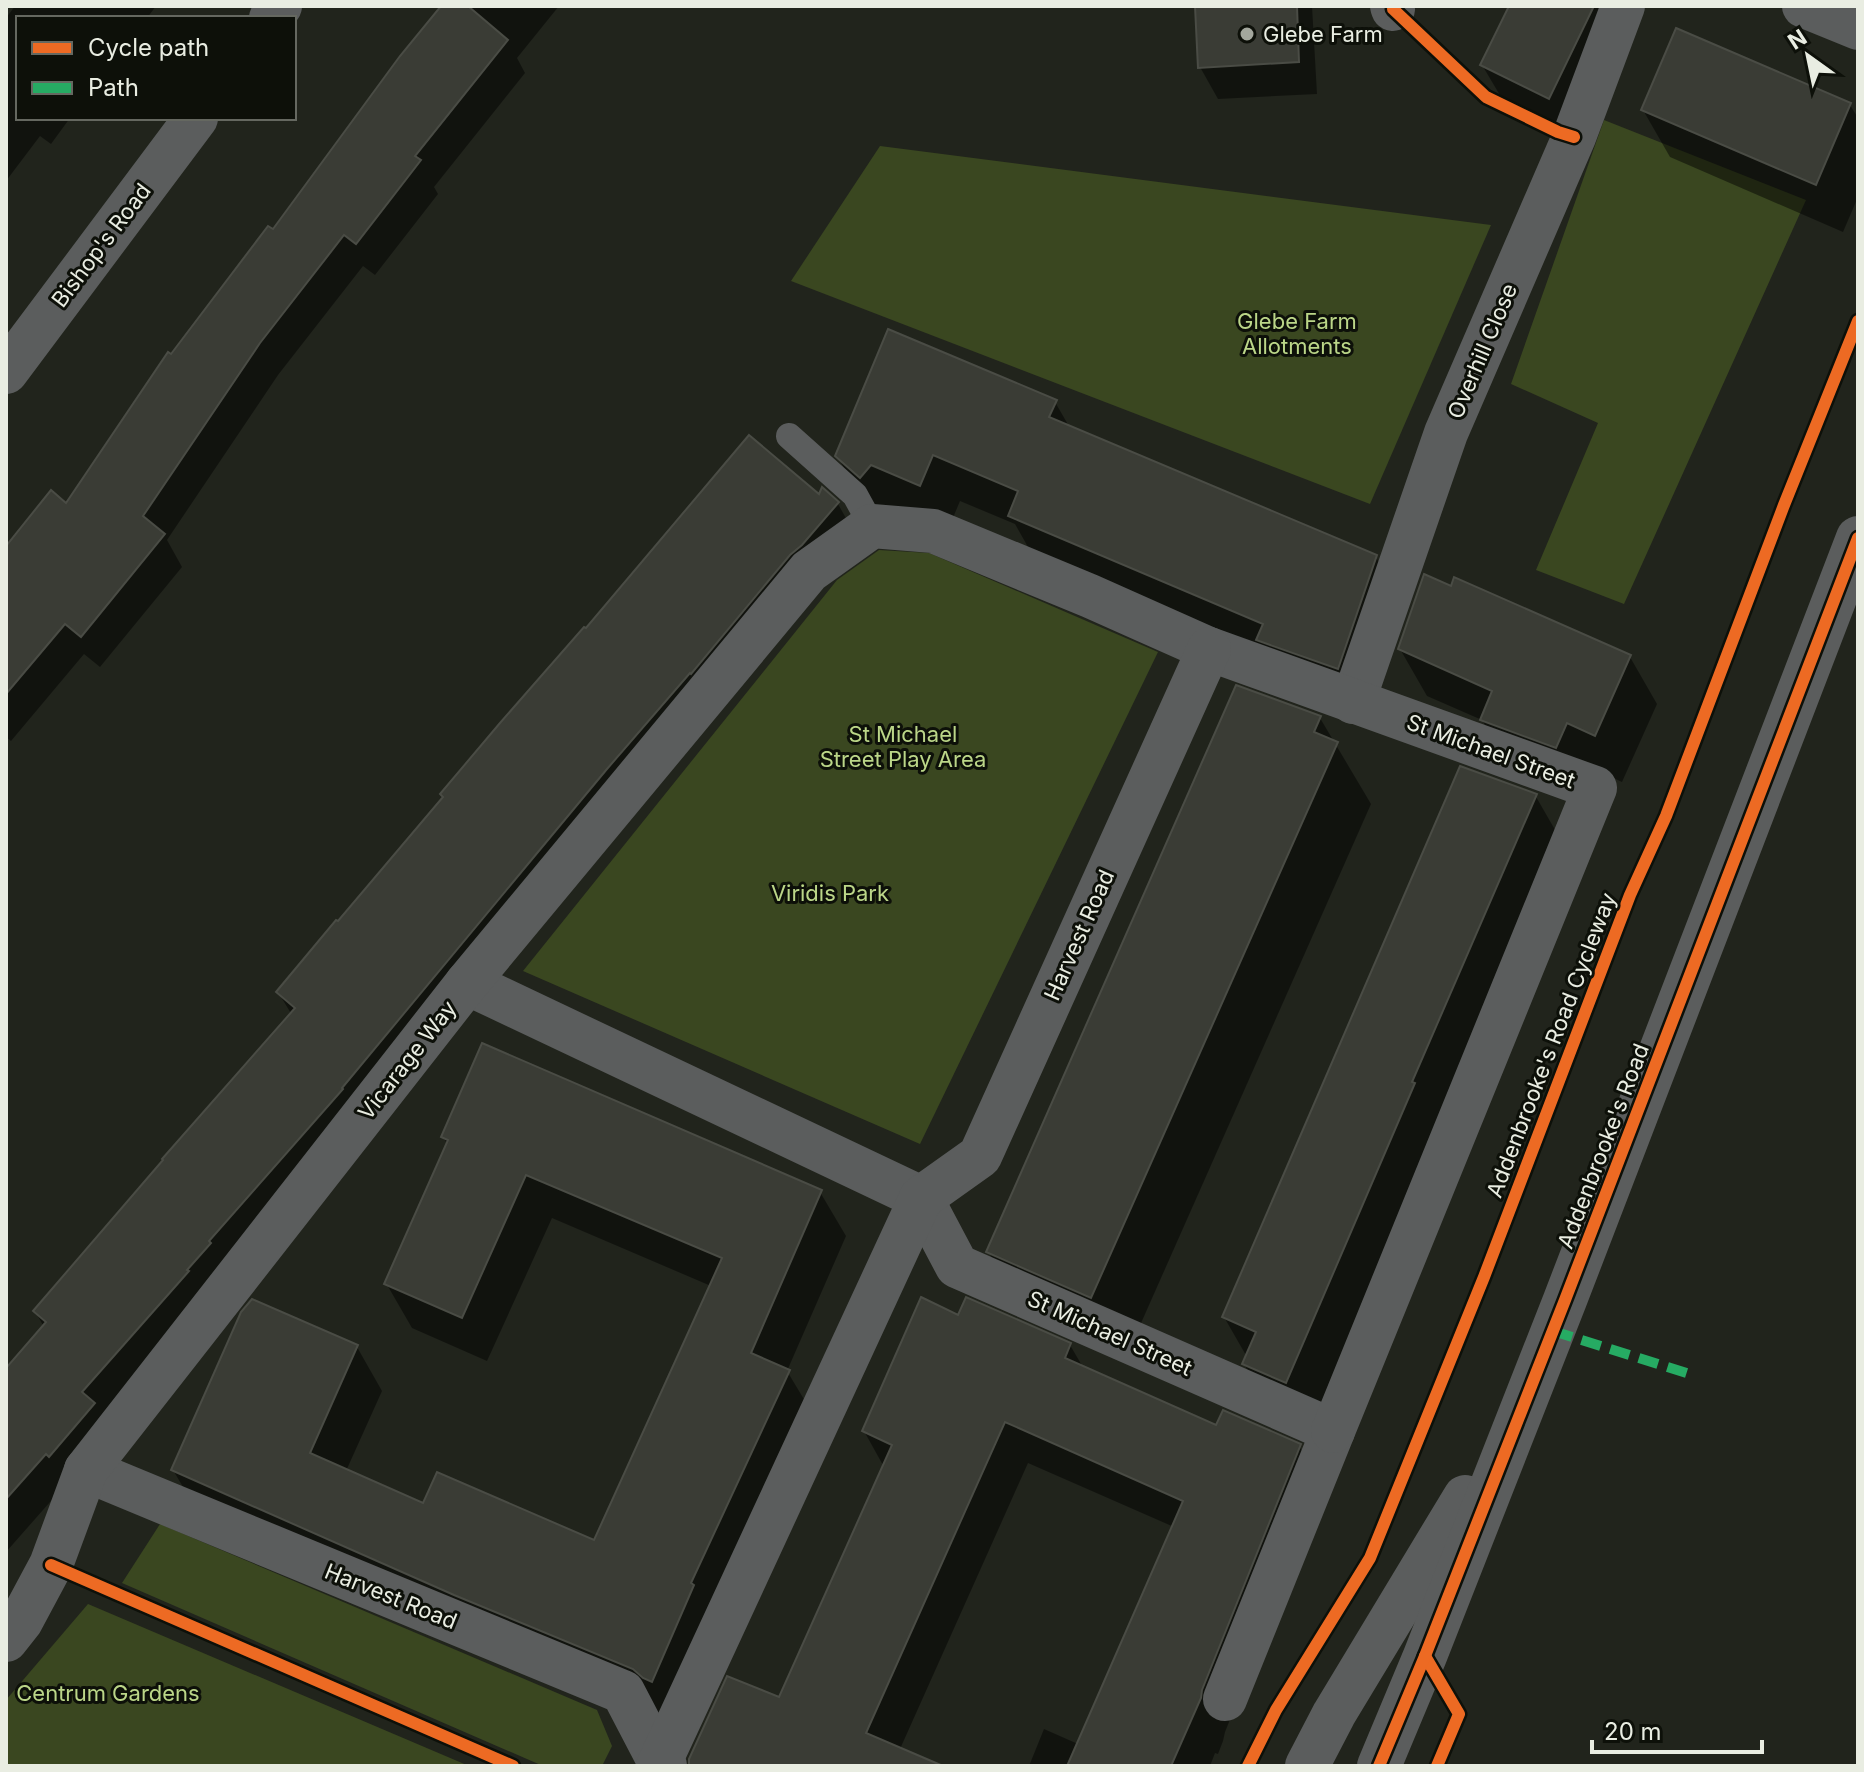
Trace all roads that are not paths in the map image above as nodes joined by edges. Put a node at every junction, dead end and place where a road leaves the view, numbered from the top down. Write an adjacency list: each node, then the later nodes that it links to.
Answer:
1 (1623, 6): 10 (street, Overhill Close)
2 (1804, 6): 3 (street)
3 (1858, 28)
4 (195, 120): 5 (street, Bishop's Road)
5 (6, 372)
6 (789, 436): 7 (lane)
7 (872, 526): 9 (street, St Michael Street); 11 (street, Vicarage Way)
8 (1858, 538): 13 (street, Addenbrooke's Road)
9 (1209, 649): 10 (street, St Michael Street); 12 (street, Harvest Road)
10 (1353, 702): 14 (street, St Michael Street)
11 (467, 983): 12 (street); 15 (street, Vicarage Way)
12 (921, 1198): 14 (street, St Michael Street); 18 (street, Harvest Road)
13 (1531, 1388): 19 (street, Addenbrooke's Road); 20 (street, Addenbrooke's Road)
14 (1333, 1431): 17 (street, St Michael Street)
15 (86, 1470): 16 (street, Vicarage Way); 18 (street, Harvest Road)
16 (6, 1640)
17 (1225, 1699)
18 (661, 1764)
19 (1307, 1766)
20 (1379, 1766)

